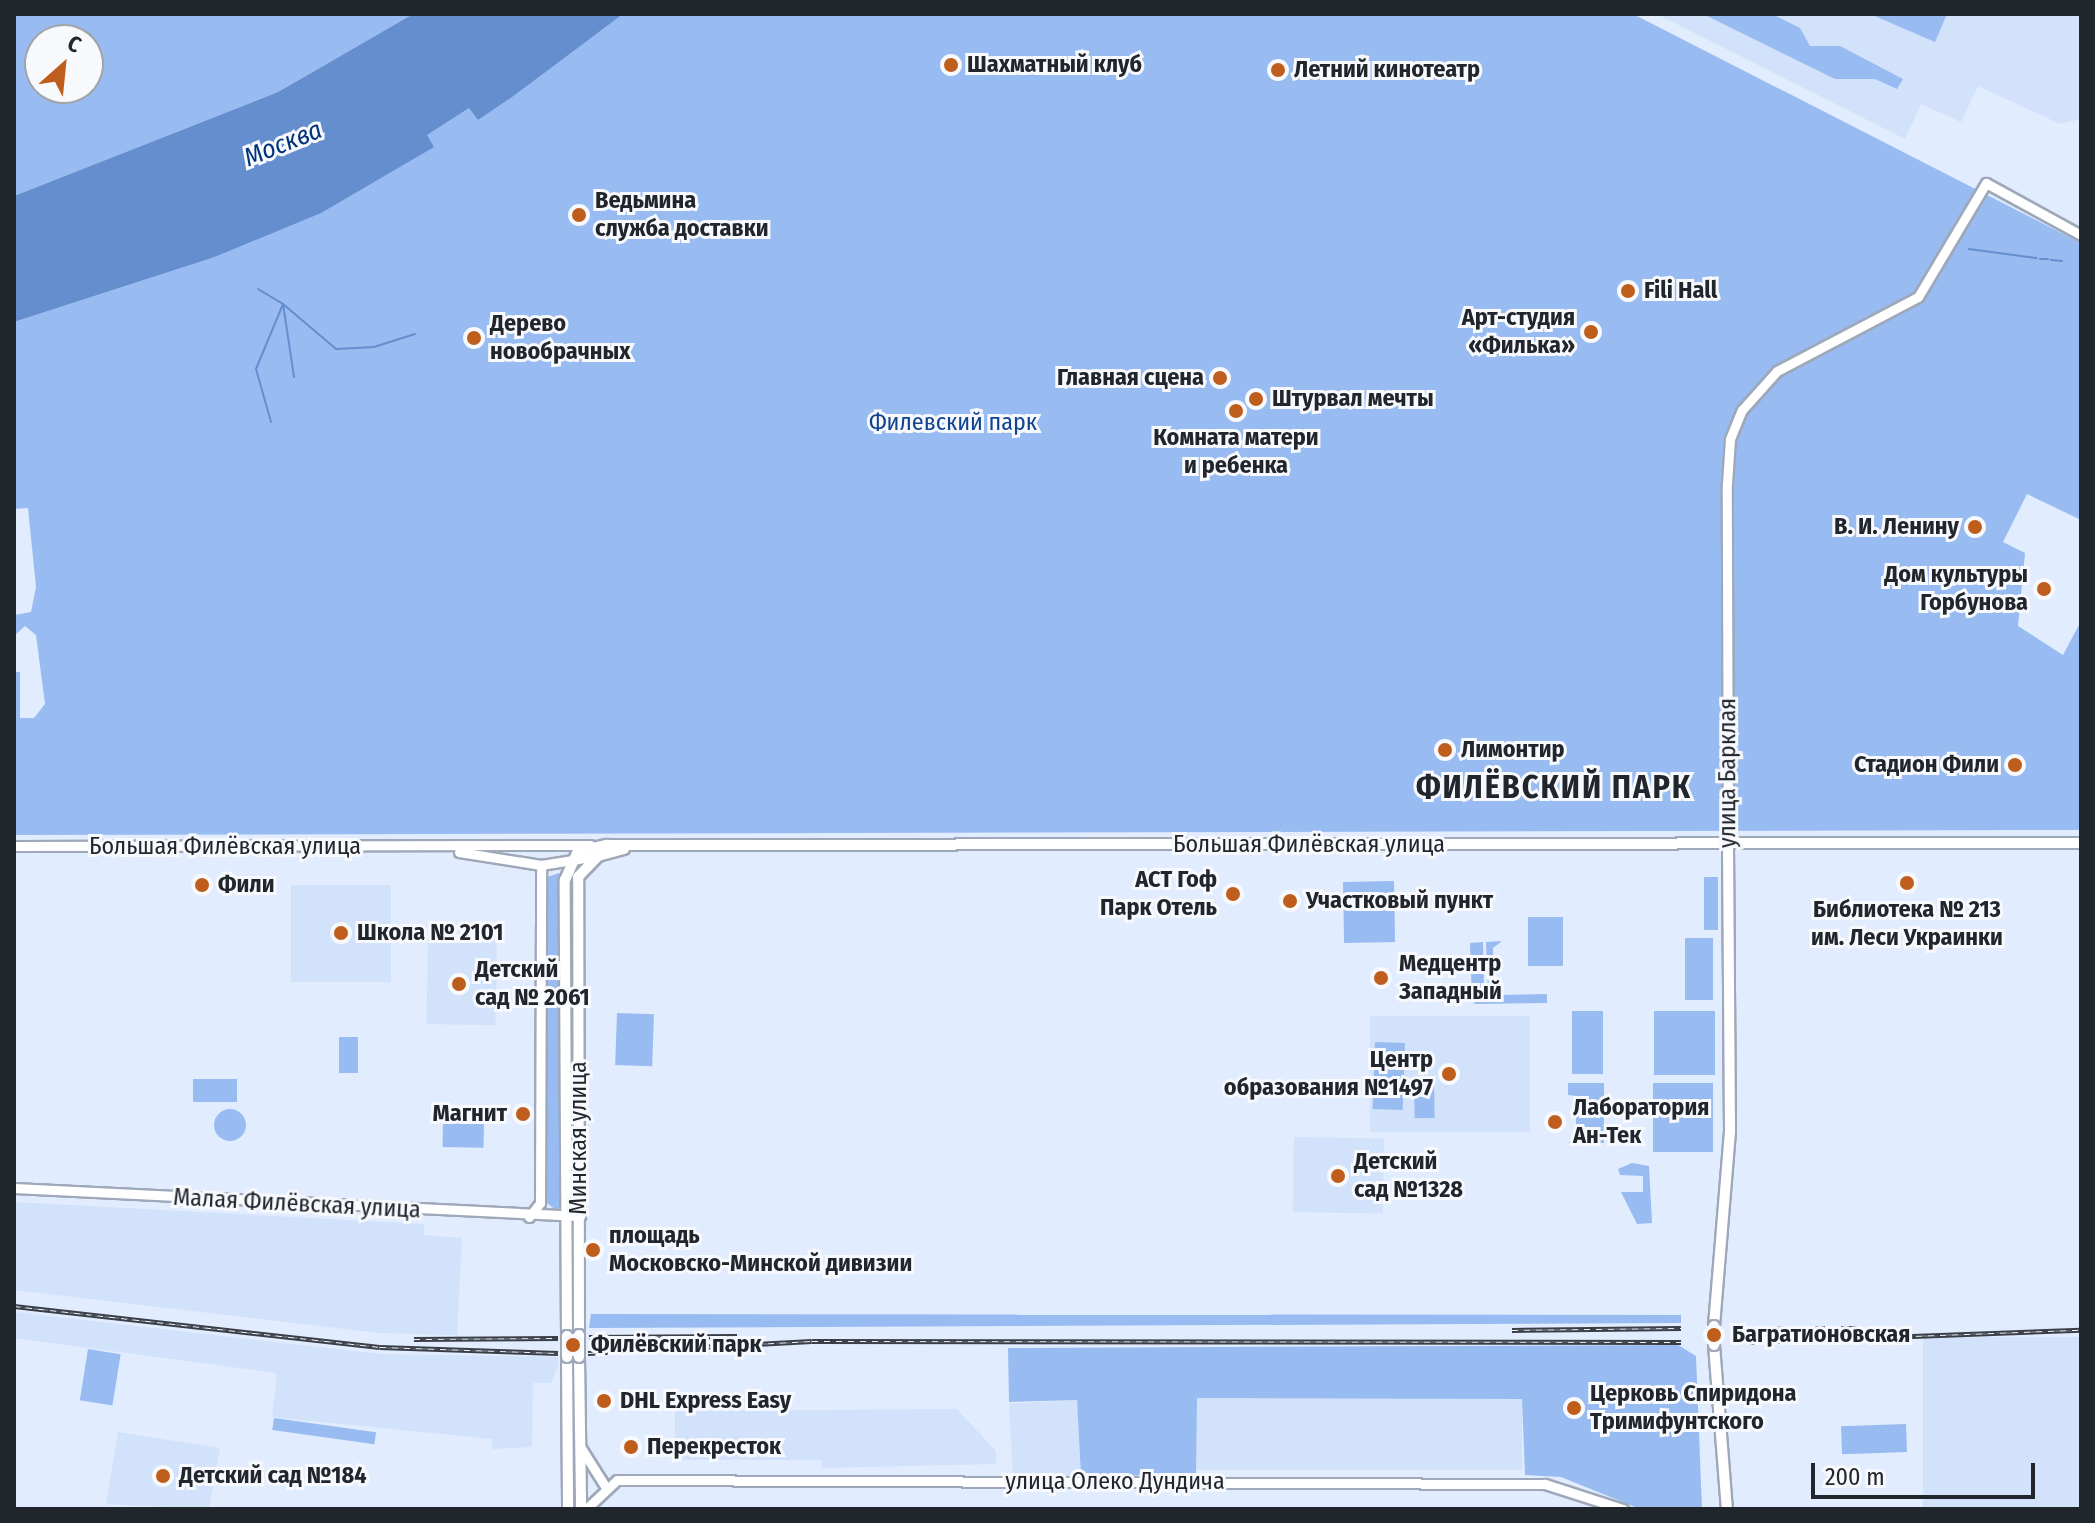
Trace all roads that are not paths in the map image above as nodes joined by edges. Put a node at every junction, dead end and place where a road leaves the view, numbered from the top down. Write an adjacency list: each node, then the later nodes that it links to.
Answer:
1 (2081, 235): 5 (street, улица Барклая)
2 (2081, 843): 5 (main road, Большая Филёвская улица)
3 (538, 845): 4 (street, Большая Филёвская улица); 8 (street, Большая Филёвская улица); 10 (street, Большая Филёвская улица)
4 (606, 845): 7 (main road, Большая Филёвская улица); 10 (main road)
5 (1728, 845): 7 (main road, Большая Филёвская улица); 19 (main road, улица Барклая, bridge)
6 (14, 846): 8 (street, Большая Филёвская улица)
7 (630, 848): 9 (main road)
8 (436, 849): 11 (street, Большая Филёвская улица)
9 (598, 856): 10 (street, Большая Филёвская улица); 12 (main road)
10 (570, 859): 11 (street, Большая Филёвская улица); 12 (street); 13 (main road, Минская улица)
11 (546, 864): 13 (street); 15 (street, Минская улица)
12 (578, 877): 16 (main road, Минская улица)
13 (565, 880): 16 (main road, Минская улица)
14 (14, 1188): 15 (street, Малая Филёвская улица)
15 (528, 1217): 16 (street, Малая Филёвская улица)
16 (574, 1217): 17 (main road, Минская улица, bridge); 17 (main road, Минская улица, bridge)
17 (573, 1357): 18 (main road, Минская улица); 21 (main road, Минская улица)
18 (581, 1448): 20 (street); 22 (main road, Минская улица)
19 (1721, 1483): 24 (main road, улица Барклая); 25 (main road, улица Барклая)
20 (605, 1486): 22 (street); 23 (street, улица Олеко Дундича)
21 (568, 1509)
22 (583, 1509)
23 (1623, 1509)
24 (1721, 1509)
25 (1727, 1509)

